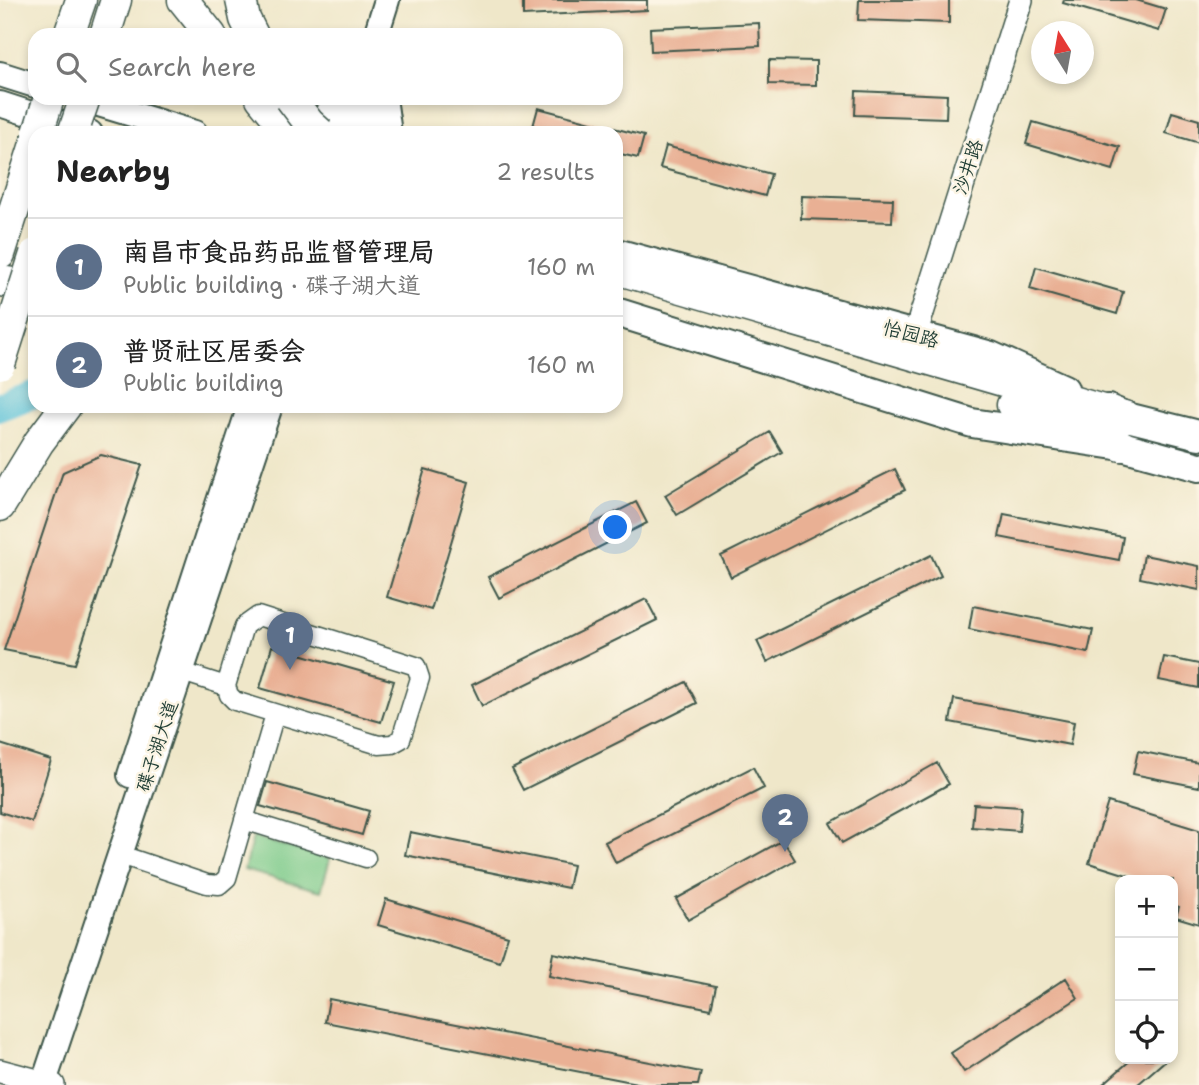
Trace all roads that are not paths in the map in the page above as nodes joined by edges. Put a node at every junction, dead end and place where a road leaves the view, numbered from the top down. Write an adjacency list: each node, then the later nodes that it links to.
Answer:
1 (80, 0): 8 (highway)
2 (116, 0): 9 (highway)
3 (183, 0): 10 (highway)
4 (241, 0): 11 (highway)
5 (387, 0): 12 (main road)
6 (405, 0): 13 (main road)
7 (1021, 0): 45 (street, 沙井路)
8 (71, 28)
9 (106, 28)
10 (205, 28)
11 (250, 28)
12 (378, 28)
13 (396, 28)
14 (0, 74): 15 (main road)
15 (28, 83)
16 (0, 104): 27 (main road)
17 (48, 105): 26 (highway, bridge)
18 (83, 105): 28 (highway, bridge)
19 (102, 105): 29 (main road)
20 (267, 105): 30 (highway)
21 (295, 105): 32 (highway, bridge)
22 (337, 105): 31 (main road)
23 (350, 105): 33 (main road)
24 (371, 105): 34 (main road)
25 (385, 105): 35 (main road)
26 (40, 126)
27 (68, 126)
28 (75, 126)
29 (172, 126)
30 (285, 126)
31 (309, 126)
32 (312, 126)
33 (343, 126)
34 (364, 126)
35 (388, 126)
36 (28, 166): 37 (highway)
37 (0, 254)
38 (623, 255): 45 (main road, 怡园路)
39 (623, 271): 50 (highway)
40 (28, 276): 46 (highway, bridge)
41 (0, 281): 42 (highway)
42 (28, 285)
43 (623, 288): 52 (highway)
44 (623, 314): 52 (main road)
45 (915, 334): 50 (main road, 怡园路)
46 (0, 364)
47 (61, 413): 54 (highway)
48 (248, 413): 62 (main road, 碟子湖大道)
49 (268, 413): 55 (main road, 碟子湖大道)
50 (1127, 417): 51 (main road, 怡园路)
51 (1199, 435)
52 (1122, 446): 53 (main road)
53 (1199, 467)
54 (0, 506)
55 (182, 671): 56 (street); 59 (main road, 碟子湖大道)
56 (226, 686): 57 (street); 57 (street)
57 (275, 714): 58 (street)
58 (244, 820): 59 (street); 60 (street)
59 (121, 855): 62 (main road, 碟子湖大道)
60 (366, 858)
61 (0, 1071): 62 (street)
62 (39, 1083)

